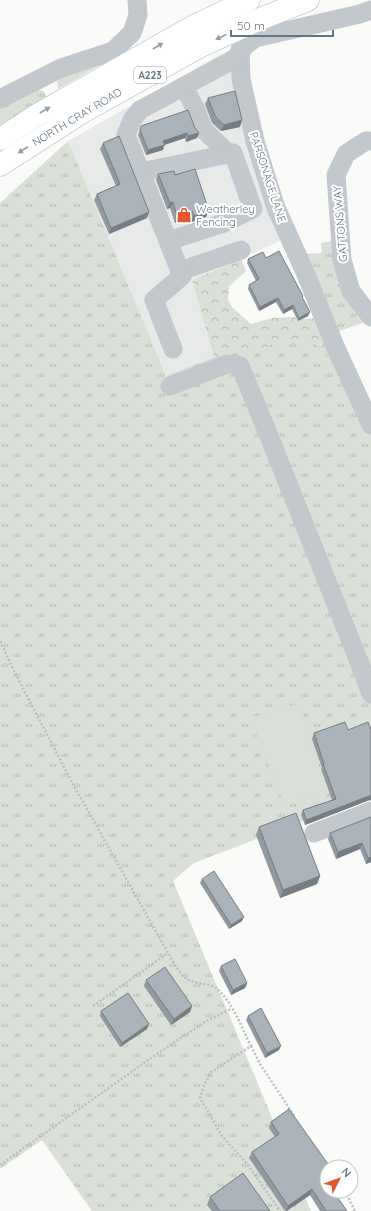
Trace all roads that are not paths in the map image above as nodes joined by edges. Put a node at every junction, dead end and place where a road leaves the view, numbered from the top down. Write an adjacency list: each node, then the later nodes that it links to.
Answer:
1 (137, 0): 7 (street)
2 (249, 0): 8 (main road, NORTH CRAY ROAD / A223, one-way to 2)
3 (308, 0): 11 (main road, NORTH CRAY ROAD / A223, one-way to 11)
4 (371, 10): 5 (street)
5 (241, 54): 6 (street); 19 (street, PARSONAGE LANE)
6 (184, 87): 10 (street); 12 (street)
7 (0, 99)
8 (0, 139)
9 (371, 141): 16 (street, GATTONS WAY)
10 (229, 154): 12 (street); 13 (street)
11 (0, 165)
12 (140, 172): 13 (street)
13 (168, 241): 15 (street)
14 (241, 250): 15 (street)
15 (180, 271): 17 (street)
16 (371, 317)
17 (173, 349)
18 (170, 386): 20 (street)
19 (371, 425)
20 (371, 694)
21 (371, 811): 22 (street)
22 (314, 833)

